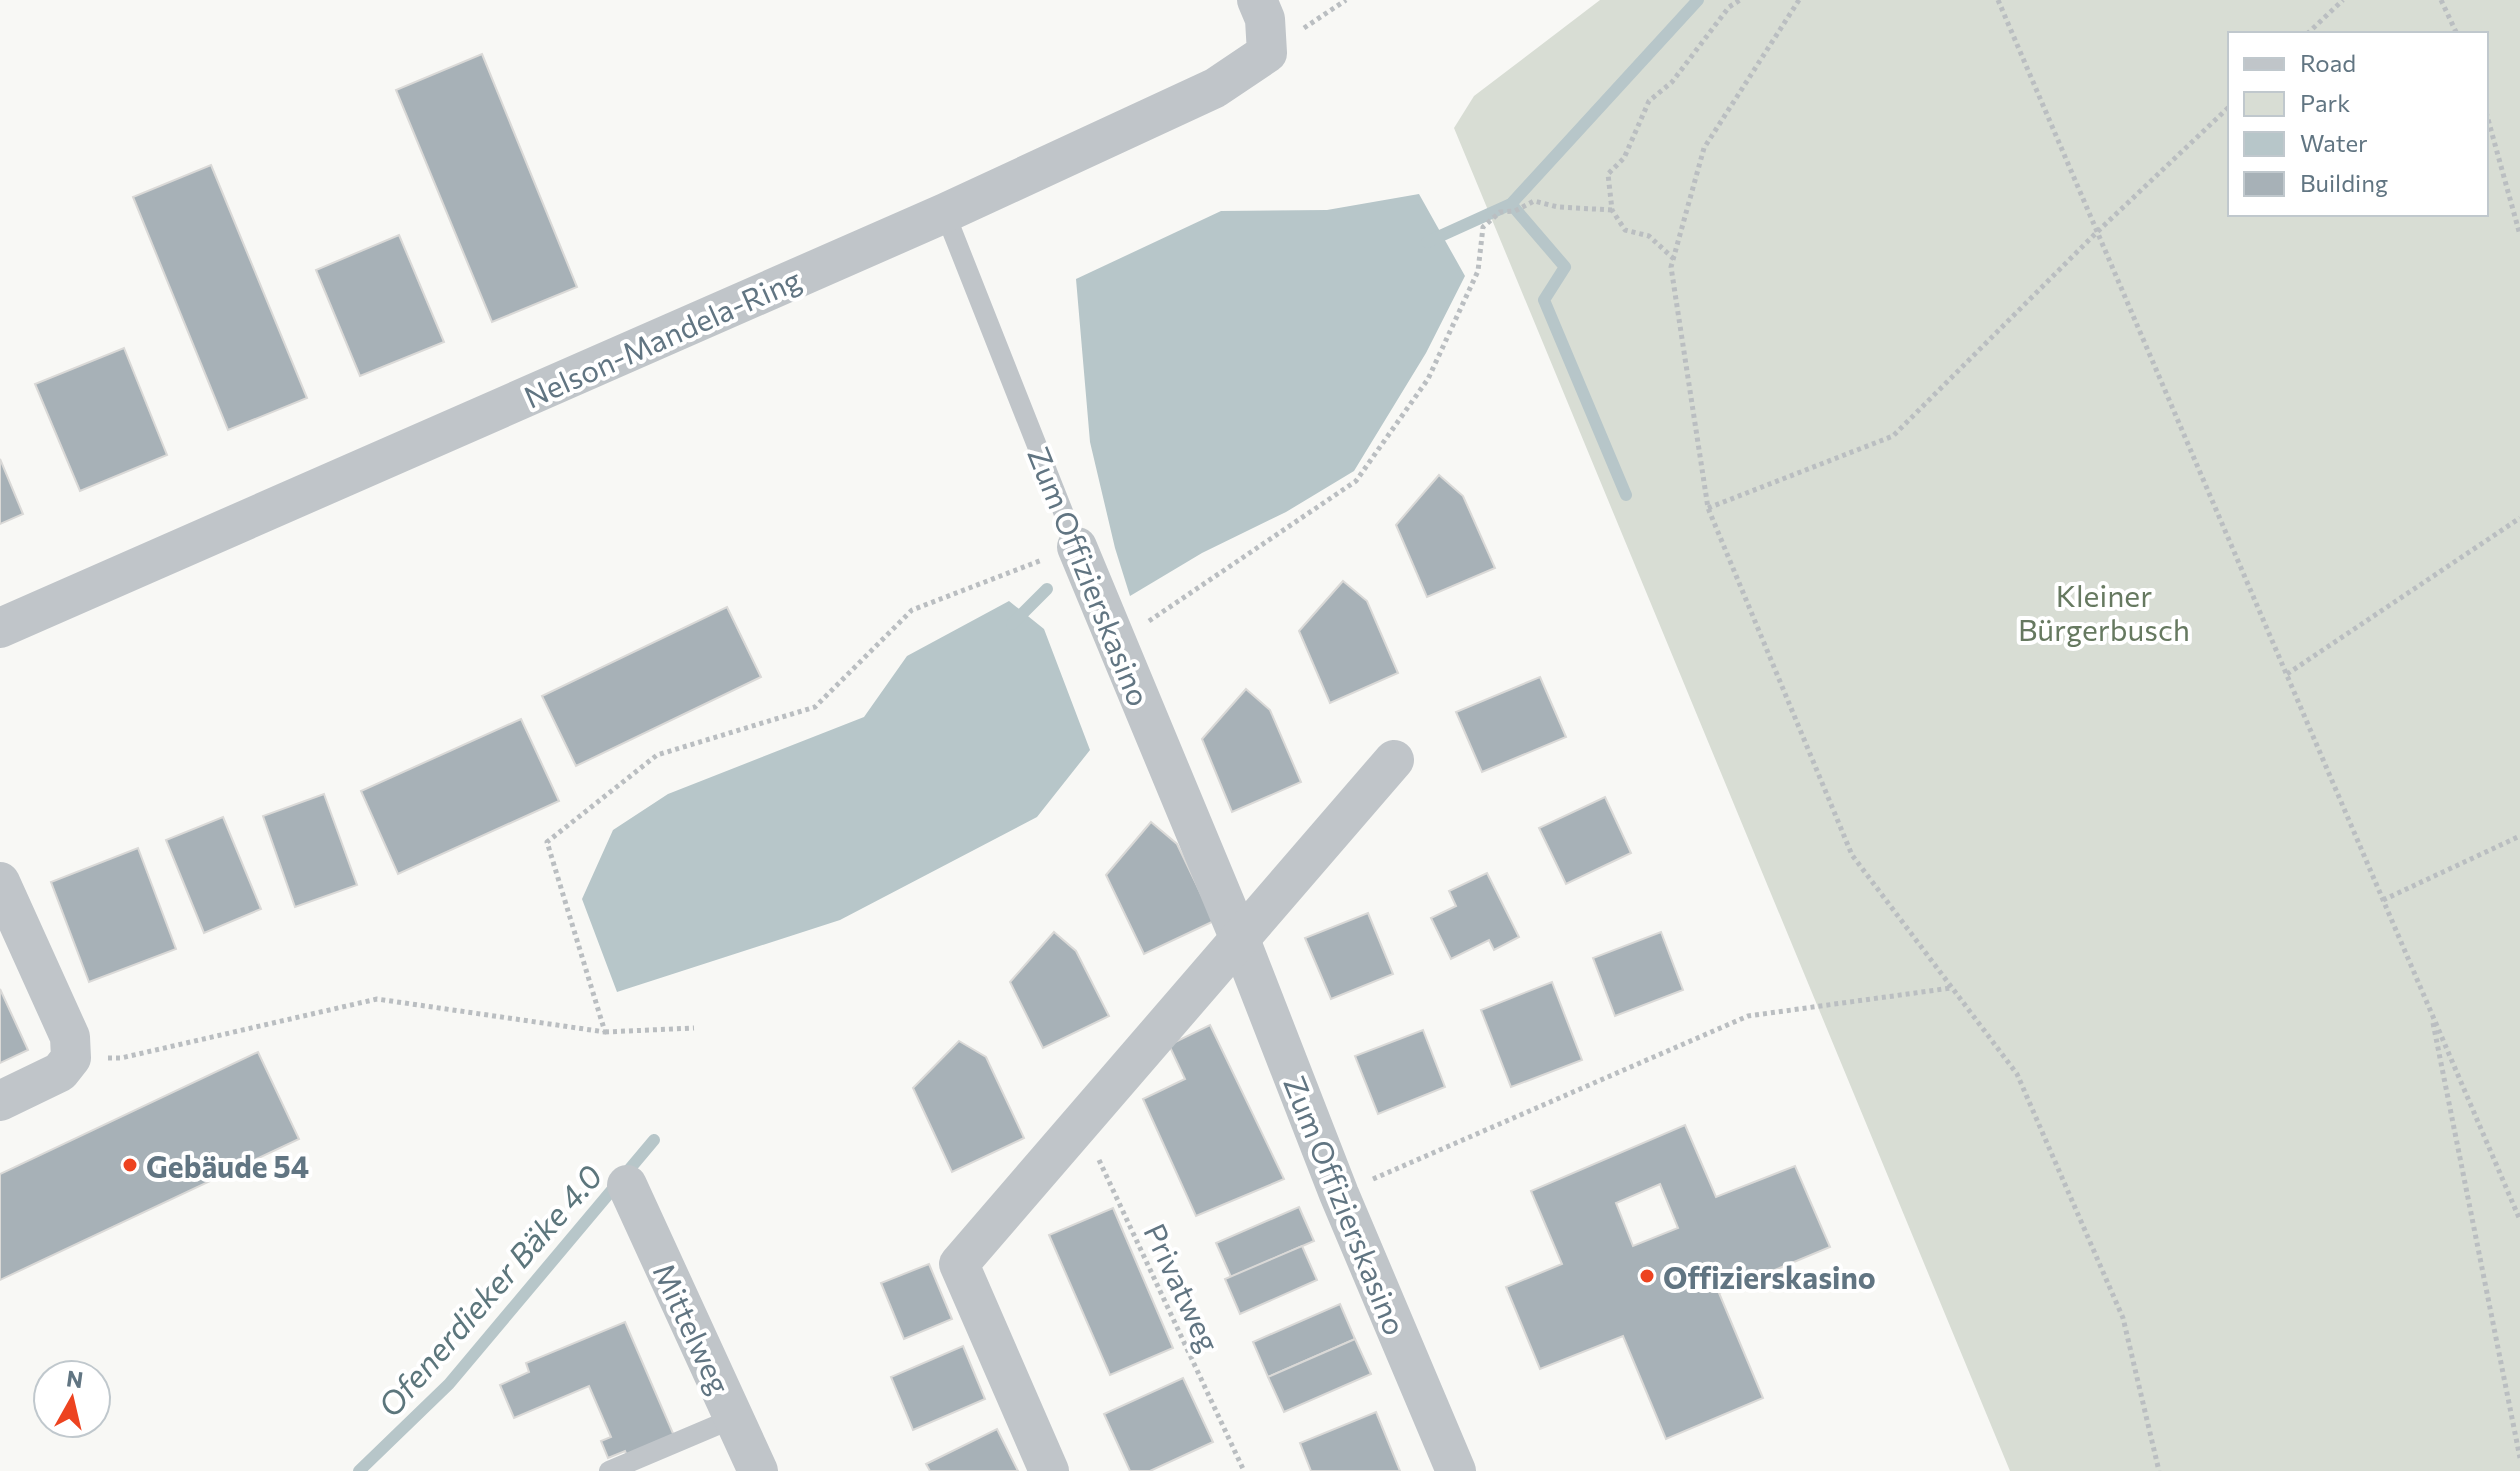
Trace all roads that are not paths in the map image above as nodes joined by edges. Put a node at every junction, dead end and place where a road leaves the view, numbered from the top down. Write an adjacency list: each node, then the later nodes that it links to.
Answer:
1 (1257, 0): 2 (street, Nelson-Mandela-Ring)
2 (945, 213): 3 (lane, Zum Offizierskasino); 4 (street, Nelson-Mandela-Ring)
3 (1077, 547): 7 (street, Zum Offizierskasino)
4 (0, 628)
5 (1394, 760): 7 (street)
6 (0, 882): 8 (street)
7 (1239, 937): 13 (street); 14 (street, Zum Offizierskasino)
8 (0, 1101)
9 (627, 1185): 10 (street, Mittelweg)
10 (734, 1418): 11 (lane); 12 (street, Mittelweg)
11 (609, 1471)
12 (758, 1471)
13 (1049, 1471)
14 (1456, 1471)

